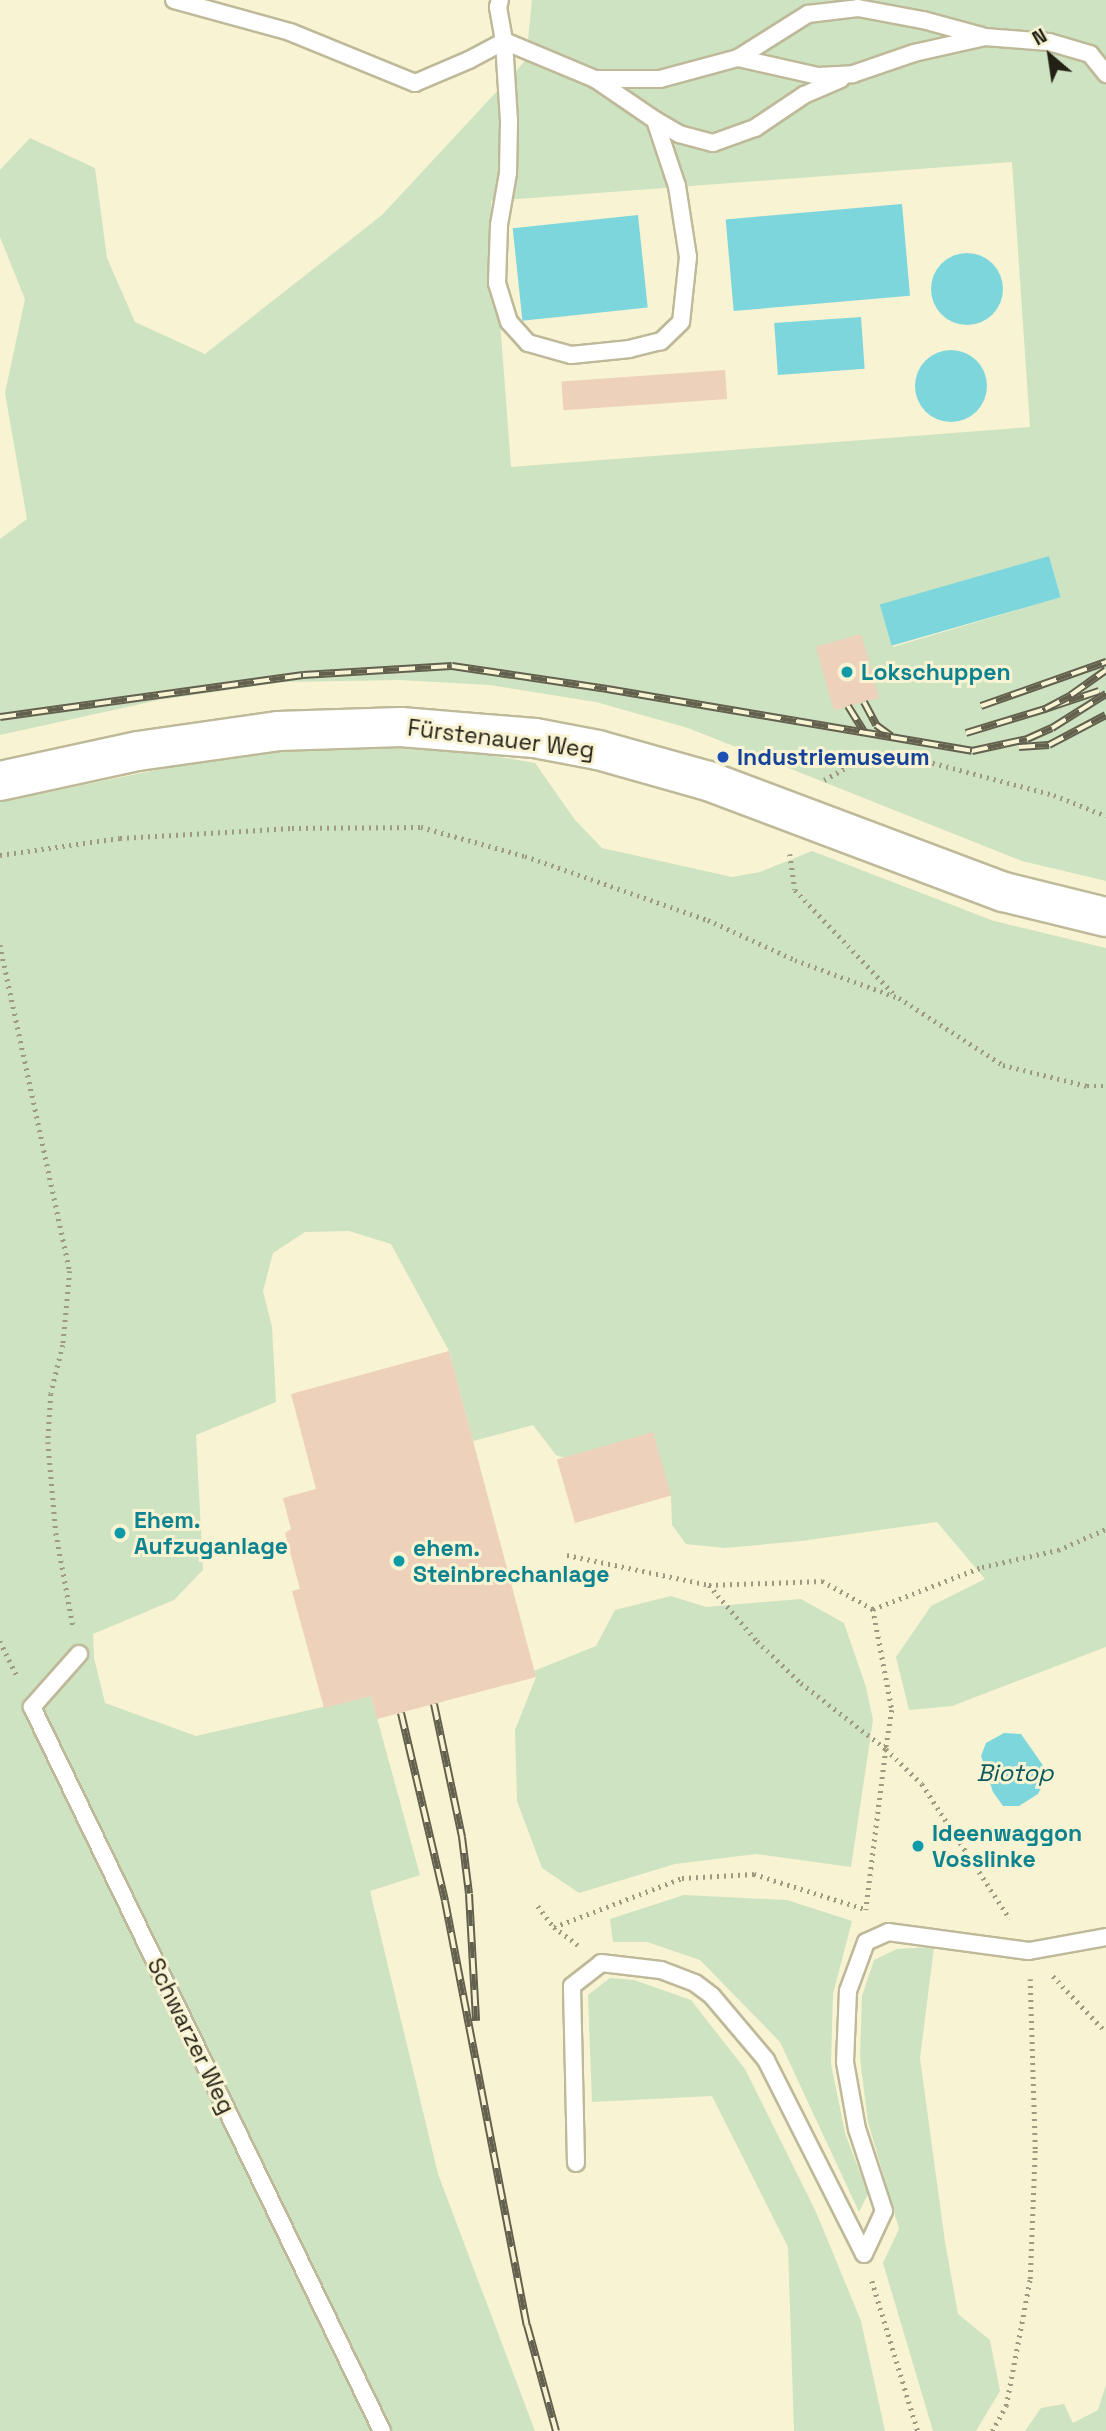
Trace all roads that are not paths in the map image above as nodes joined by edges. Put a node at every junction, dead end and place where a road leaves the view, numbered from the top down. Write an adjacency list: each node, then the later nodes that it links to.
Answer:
1 (174, 0): 4 (lane)
2 (500, 0): 4 (lane)
3 (985, 37): 5 (lane); 6 (lane); 7 (lane)
4 (504, 41): 8 (lane); 9 (lane)
5 (738, 58): 6 (lane); 8 (lane)
6 (853, 74): 9 (lane)
7 (1106, 74)
8 (595, 79): 9 (lane)
9 (655, 120)
10 (0, 781): 11 (street, Fürstenauer Weg)
11 (1106, 917)
12 (79, 1654): 15 (lane, Schwarzer Weg)
13 (1106, 1937): 14 (lane)
14 (576, 2162)
15 (382, 2431)

